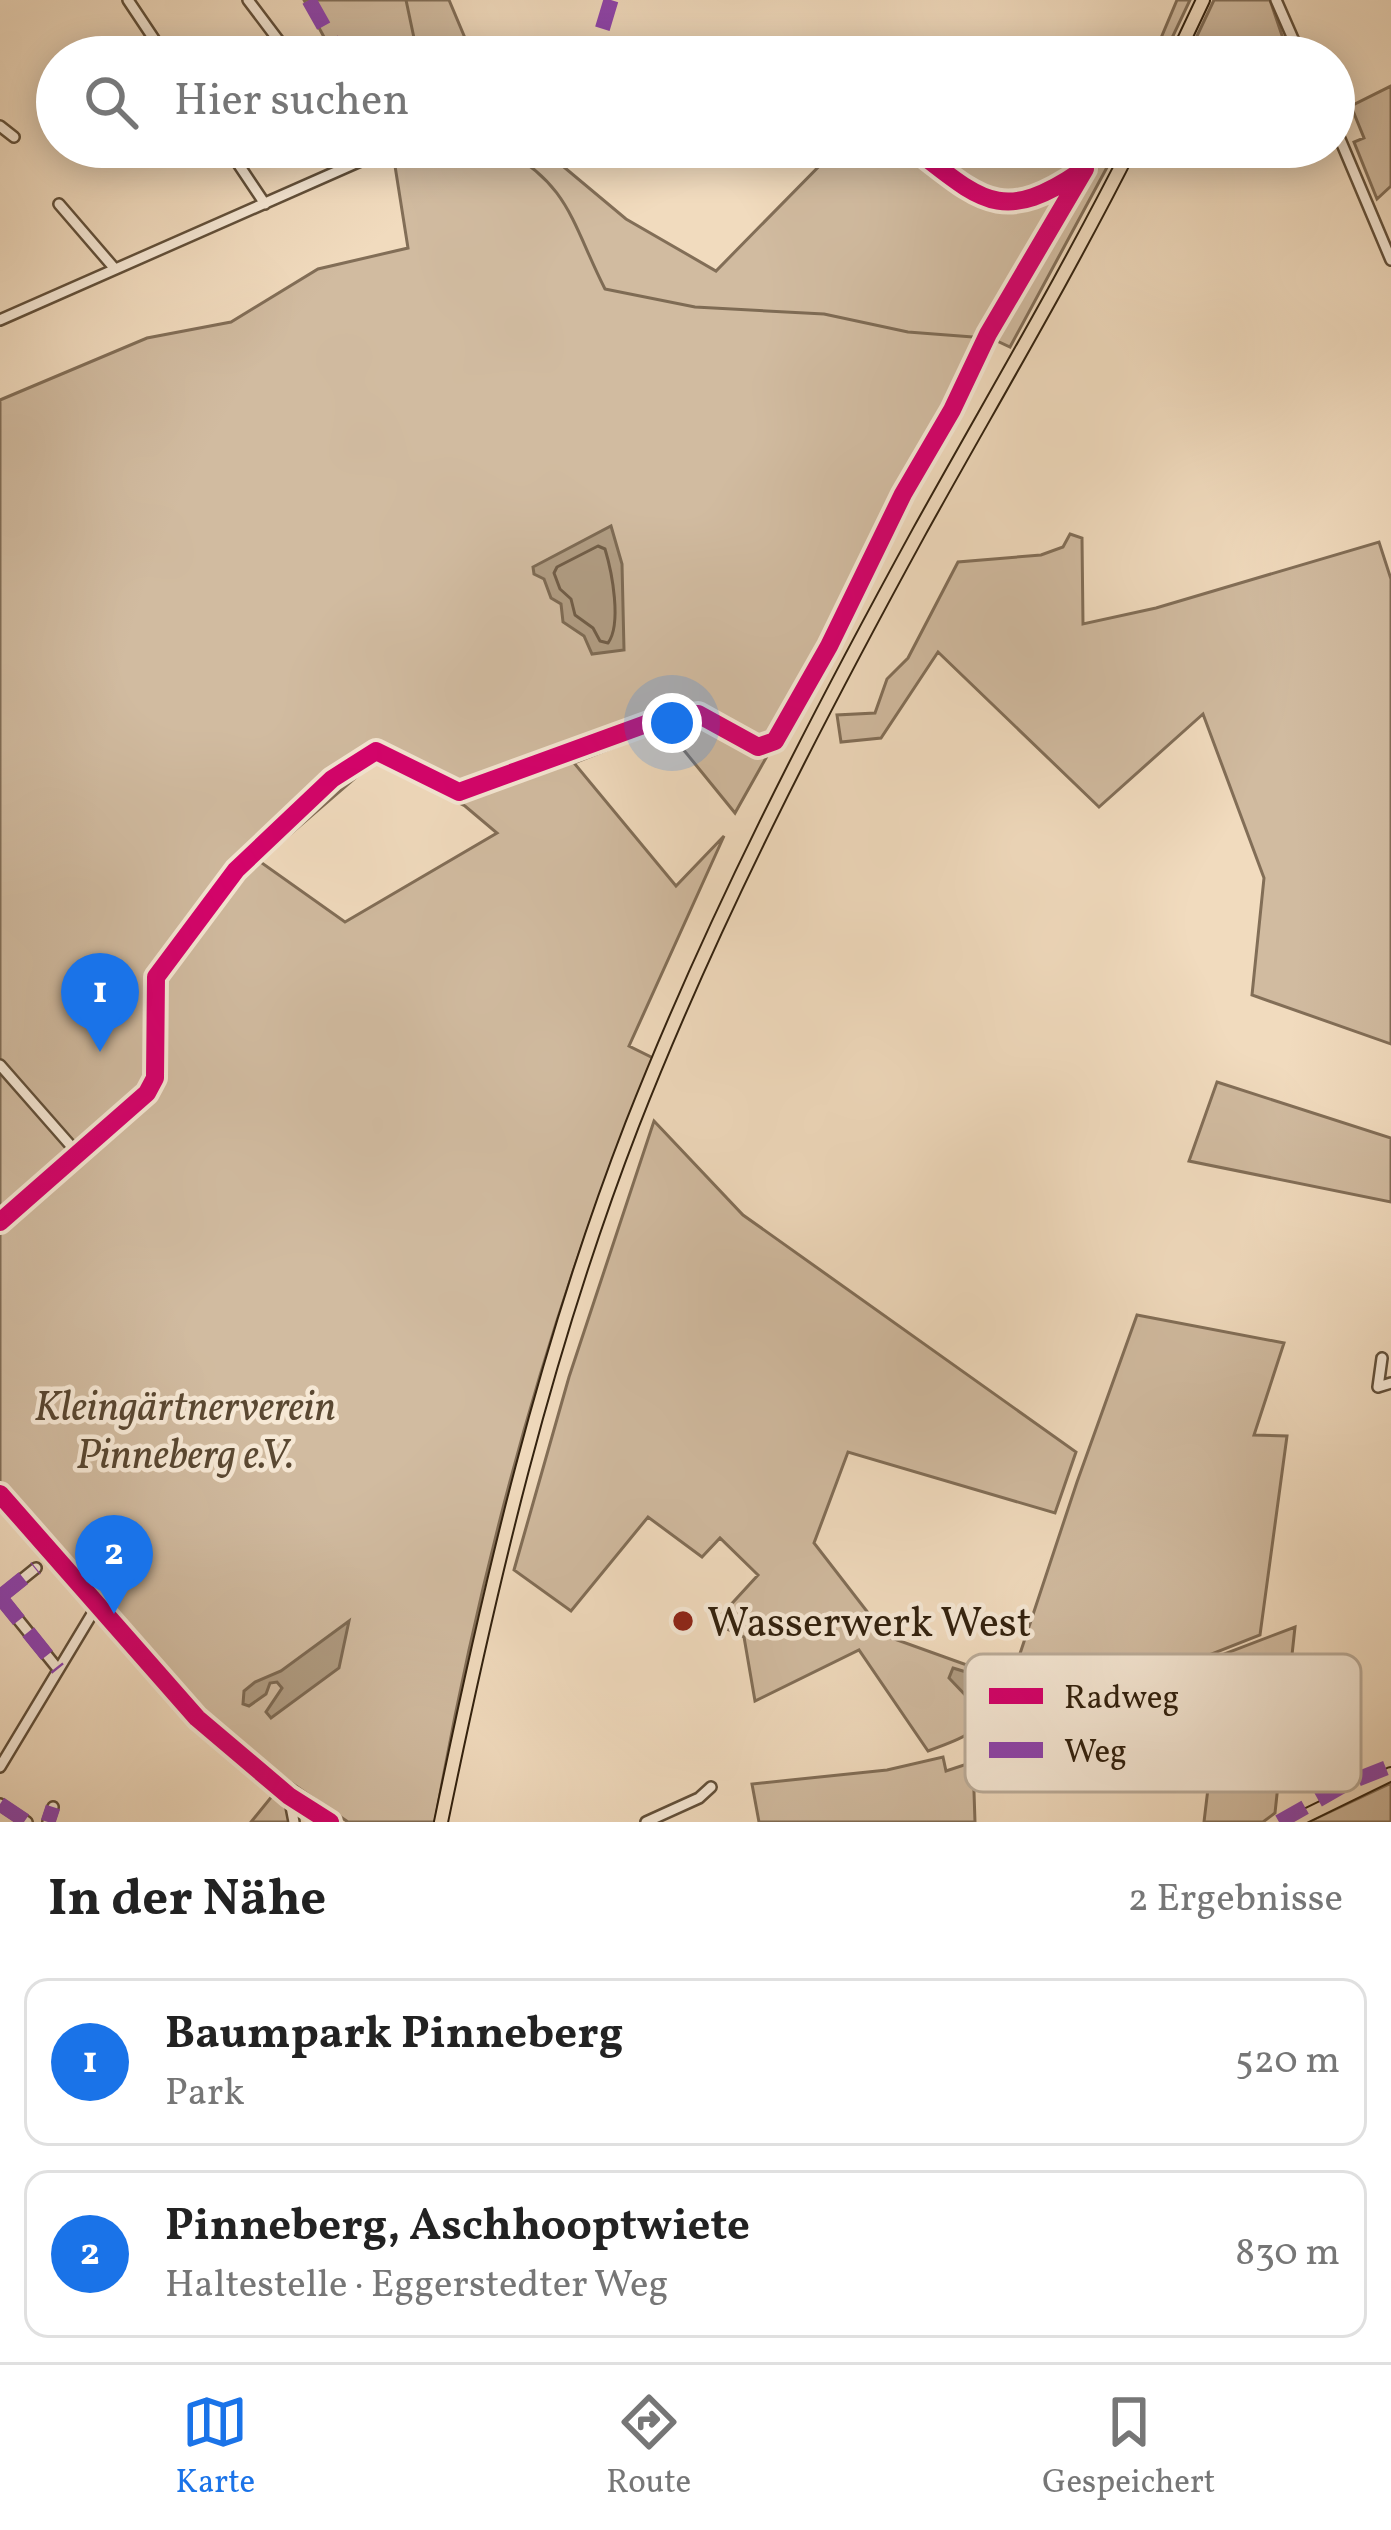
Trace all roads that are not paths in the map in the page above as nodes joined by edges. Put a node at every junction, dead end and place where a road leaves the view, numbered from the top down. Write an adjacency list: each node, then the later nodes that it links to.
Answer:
1 (128, 0): 5 (street)
2 (248, 0): 6 (street)
3 (1203, 0): 7 (main road)
4 (1276, 0): 8 (street)
5 (152, 36)
6 (275, 36)
7 (1186, 36)
8 (1291, 36)
9 (0, 126): 10 (street)
10 (14, 137)
11 (241, 168): 16 (street)
12 (346, 168): 16 (street)
13 (1120, 168): 36 (main road)
14 (1352, 168): 17 (street)
15 (59, 204): 18 (street)
16 (265, 205): 18 (street)
17 (1391, 260)
18 (115, 269): 19 (street)
19 (2, 316)
20 (0, 1065): 21 (street)
21 (0, 1222)
22 (1382, 1358): 23 (street)
23 (1391, 1383)
24 (0, 1494): 27 (street)
25 (36, 1568): 26 (street)
26 (0, 1597): 28 (street)
27 (98, 1604): 28 (street); 39 (street)
28 (58, 1669): 29 (street)
29 (0, 1767)
30 (1391, 1774): 32 (main road)
31 (711, 1787): 40 (street)
32 (1361, 1789)
33 (1354, 1792): 41 (main road)
34 (0, 1804): 37 (street)
35 (53, 1807): 38 (street)
36 (442, 1820)
37 (27, 1822)
38 (48, 1822)
39 (294, 1822)
40 (646, 1822)
41 (1293, 1822)

